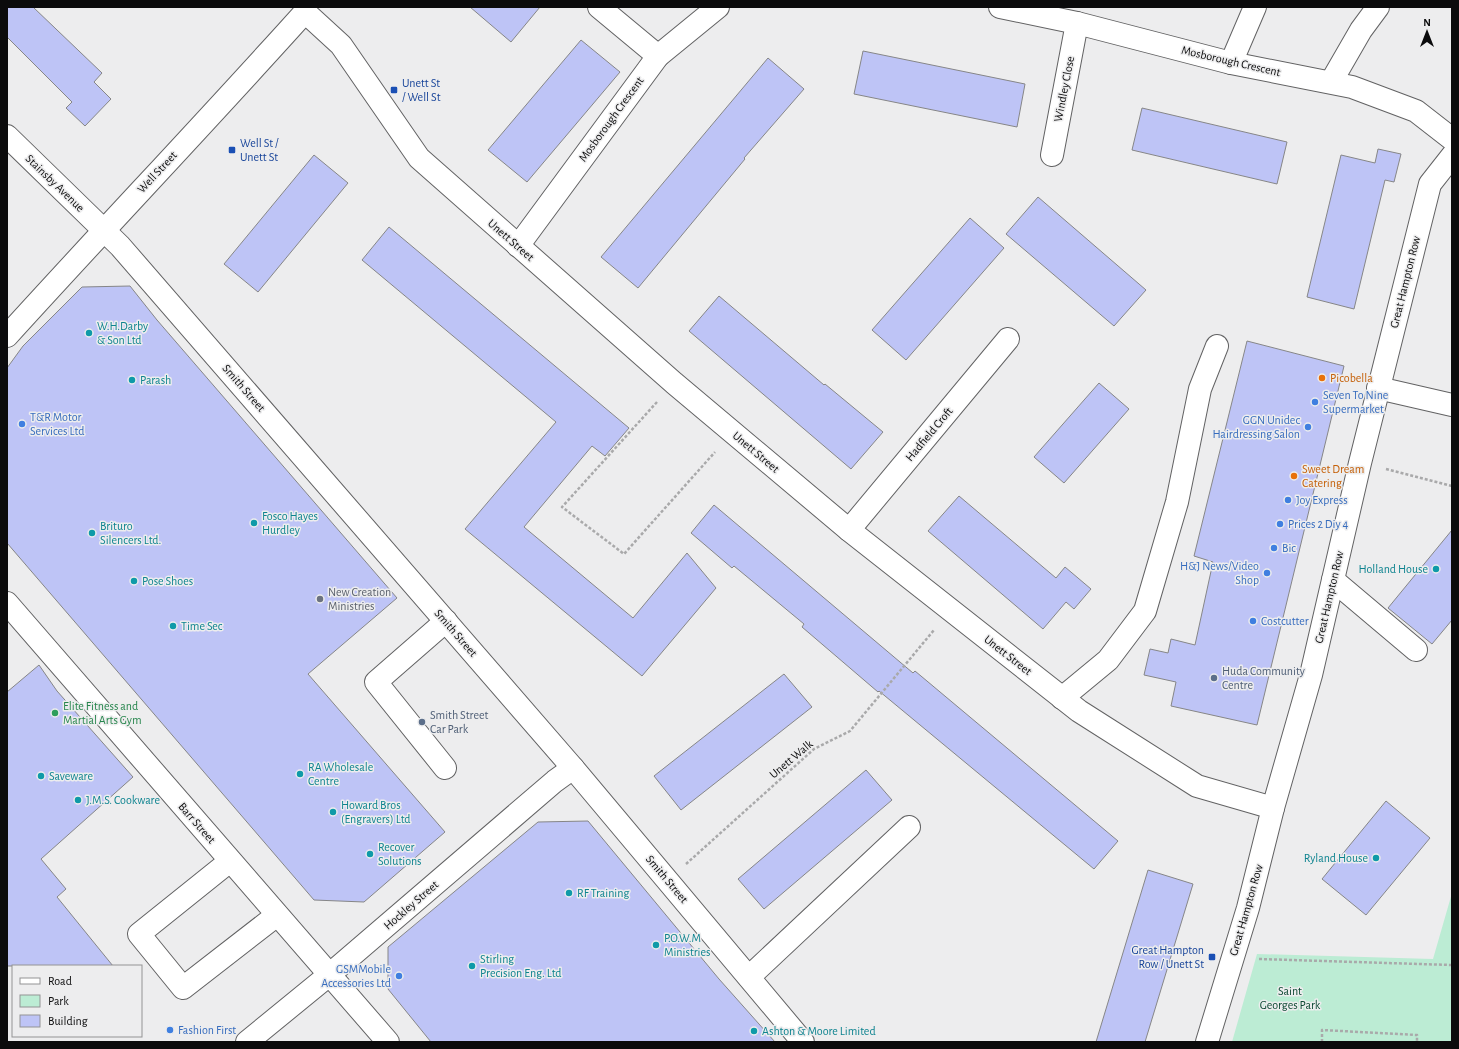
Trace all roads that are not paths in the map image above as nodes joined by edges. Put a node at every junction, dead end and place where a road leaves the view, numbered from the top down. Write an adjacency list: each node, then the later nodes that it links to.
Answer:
1 (599, 7): 8 (street)
2 (718, 7): 8 (street, Mosborough Crescent)
3 (1000, 7): 7 (street, Mosborough Crescent)
4 (1255, 7): 9 (street)
5 (1378, 7): 10 (street)
6 (306, 10): 15 (street, Well Street); 16 (street, Unett Street)
7 (1077, 24): 9 (street, Mosborough Crescent); 13 (street, Windley Close)
8 (658, 56): 16 (street, Mosborough Crescent)
9 (1231, 63): 10 (street, Mosborough Crescent)
10 (1331, 82): 12 (street, Mosborough Crescent)
11 (7, 136): 15 (street, Stainsby Avenue)
12 (1452, 139)
13 (1052, 155)
14 (1452, 156): 20 (street, Great Hampton Row)
15 (103, 230): 17 (street, Well Street); 25 (street, Smith Street)
16 (518, 246): 22 (street, Unett Street)
17 (7, 336)
18 (1008, 339): 22 (street, Hadfield Croft)
19 (1217, 346): 27 (street)
20 (1378, 388): 21 (street); 23 (street, Great Hampton Row)
21 (1452, 405)
22 (849, 530): 27 (street, Unett Street)
23 (1333, 580): 26 (street); 30 (street, Great Hampton Row)
24 (7, 603): 32 (street, Barr Street)
25 (446, 621): 28 (street); 29 (street, Smith Street)
26 (1416, 650)
27 (1062, 698): 30 (street, Unett Street)
28 (445, 768)
29 (573, 768): 34 (street, Hockley Street); 35 (street, Smith Street)
30 (1273, 808): 39 (street, Great Hampton Row)
31 (909, 827): 35 (street)
32 (230, 861): 33 (street, Barr Street); 33 (street)
33 (277, 915): 34 (street, Barr Street)
34 (329, 975): 36 (street, Hockley Street); 37 (street, Barr Street)
35 (748, 977): 38 (street, Smith Street)
36 (247, 1042)
37 (388, 1042)
38 (803, 1042)
39 (1207, 1042)

